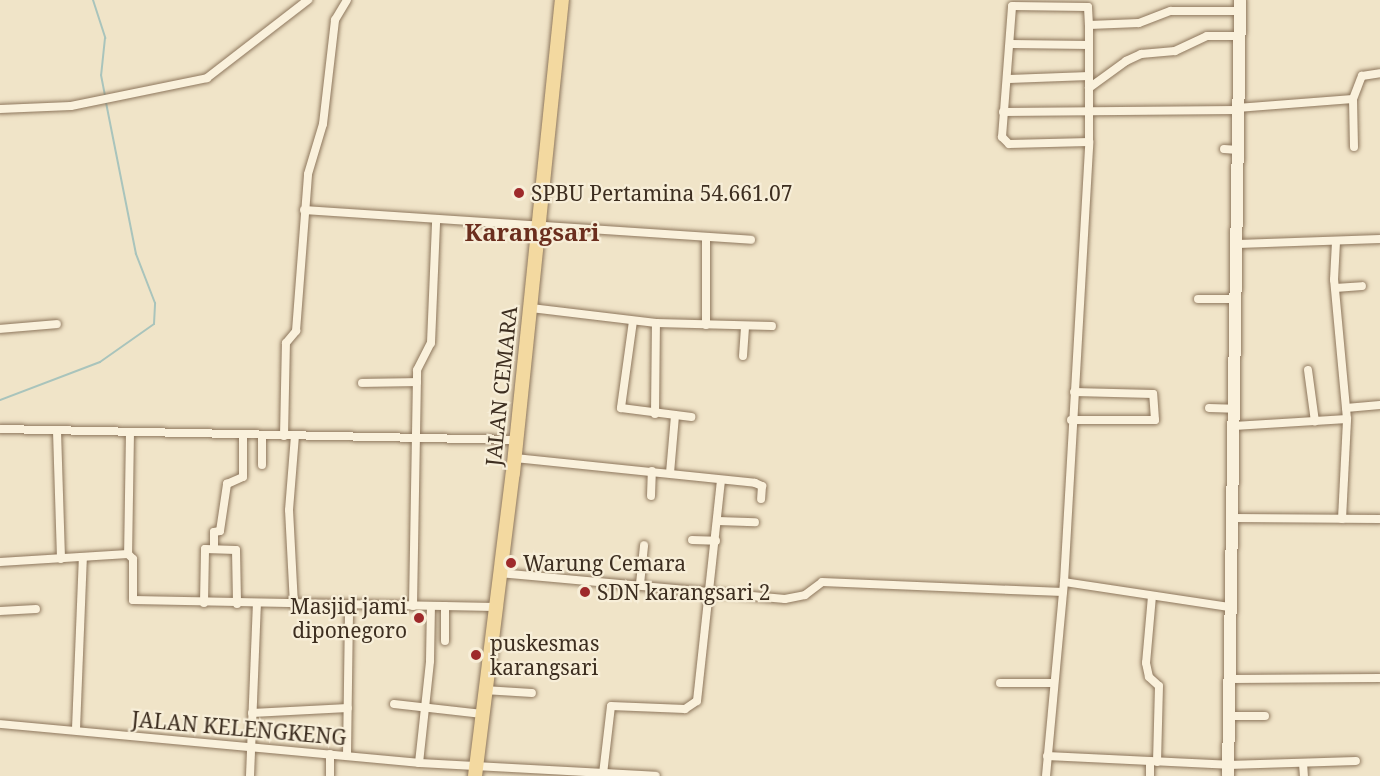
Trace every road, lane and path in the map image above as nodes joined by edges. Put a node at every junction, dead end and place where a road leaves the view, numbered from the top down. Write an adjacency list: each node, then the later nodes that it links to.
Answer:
1 (308, 0): 15 (street)
2 (347, 0): 23 (street)
3 (562, 0): 25 (main road, JALAN CEMARA)
4 (1088, 4): 6 (street); 8 (street)
5 (1240, 6): 6 (street); 7 (main road)
6 (1089, 25): 9 (street)
7 (1240, 36): 13 (street); 16 (main road)
8 (1011, 44): 9 (street); 12 (street)
9 (1089, 45): 11 (street)
10 (1380, 73): 14 (street)
11 (1089, 76): 12 (street); 13 (street)
12 (1009, 79): 18 (street)
13 (1089, 88): 17 (street)
14 (1353, 99): 16 (street); 20 (street)
15 (0, 109)
16 (1237, 109): 17 (street); 22 (main road)
17 (1089, 110): 18 (street); 19 (street)
18 (1003, 112): 19 (street)
19 (1089, 142): 47 (street)
20 (1354, 147)
21 (1224, 150): 22 (street)
22 (1238, 150): 30 (main road)
23 (304, 210): 24 (street); 64 (street)
24 (436, 222): 25 (street); 45 (street)
25 (540, 227): 26 (street); 35 (main road, JALAN CEMARA)
26 (706, 239): 28 (street); 39 (street)
27 (1380, 239): 29 (street)
28 (751, 240)
29 (1336, 242): 30 (street); 32 (street)
30 (1238, 244): 34 (main road)
31 (1362, 286): 32 (street)
32 (1335, 288): 50 (street)
33 (1198, 299): 34 (street)
34 (1236, 299): 51 (main road)
35 (531, 308): 36 (street); 67 (main road, JALAN CEMARA)
36 (633, 321): 37 (street); 52 (street)
37 (656, 323): 39 (street); 52 (street)
38 (57, 324): 42 (street)
39 (706, 325): 40 (street)
40 (745, 326): 41 (street); 43 (street)
41 (772, 326)
42 (0, 329)
43 (743, 356)
44 (1308, 370): 57 (street)
45 (417, 382): 46 (street); 66 (street)
46 (362, 383)
47 (1074, 393): 56 (street); 56 (street)
48 (1380, 405): 50 (street)
49 (1209, 408): 51 (street)
50 (1346, 408): 55 (street)
51 (1234, 409): 58 (main road)
52 (655, 414): 53 (street)
53 (675, 416): 54 (street); 71 (street)
54 (691, 417)
55 (1347, 419): 57 (street); 76 (street)
56 (1071, 420): 89 (street)
57 (1316, 422): 58 (street)
58 (1234, 426): 75 (main road)
59 (0, 429): 60 (street)
60 (57, 431): 61 (street); 86 (street)
61 (130, 432): 62 (street); 84 (street)
62 (237, 435): 63 (street); 83 (street)
63 (262, 435): 64 (street); 69 (street)
64 (284, 436): 65 (street)
65 (295, 436): 66 (street); 97 (street)
66 (415, 438): 67 (street); 99 (street)
67 (516, 440): 68 (main road, JALAN CEMARA)
68 (515, 458): 70 (street); 88 (main road, JALAN CEMARA)
69 (262, 465)
70 (652, 471): 71 (street); 73 (street)
71 (670, 473): 72 (street)
72 (721, 480): 74 (street); 78 (street)
73 (651, 496)
74 (761, 499)
75 (1232, 518): 76 (street); 103 (main road)
76 (1342, 519): 77 (street)
77 (1380, 519)
78 (718, 521): 79 (street); 81 (street)
79 (755, 522)
80 (692, 540): 81 (street)
81 (716, 541): 91 (street)
82 (644, 545): 90 (street)
83 (214, 549): 94 (street); 95 (street)
84 (128, 554): 85 (street); 94 (street)
85 (83, 557): 86 (street); 121 (street)
86 (61, 558): 87 (street)
87 (0, 562)
88 (500, 573): 90 (street); 102 (main road, JALAN CEMARA)
89 (1064, 582): 92 (street); 93 (street)
90 (640, 584): 91 (street)
91 (711, 592): 92 (street); 133 (street)
92 (1063, 592): 110 (street)
93 (1152, 596): 103 (street); 127 (street)
94 (204, 603): 95 (street)
95 (237, 604): 96 (street)
96 (257, 605): 97 (street); 116 (street)
97 (294, 605): 98 (street)
98 (349, 606): 99 (street); 115 (street)
99 (413, 606): 100 (street)
100 (431, 606): 101 (street); 114 (street)
101 (445, 606): 102 (street); 106 (street)
102 (495, 607): 111 (main road, JALAN CEMARA)
103 (1230, 607): 108 (main road)
104 (36, 609): 105 (street)
105 (0, 611)
106 (445, 641)
107 (1380, 678): 108 (street)
108 (1230, 679): 118 (main road)
109 (1000, 683): 110 (street)
110 (1053, 683): 125 (street)
111 (484, 690): 112 (street); 117 (main road, JALAN CEMARA)
112 (532, 693)
113 (394, 704): 114 (street)
114 (426, 707): 117 (street); 129 (street)
115 (348, 708): 116 (street); 124 (street)
116 (252, 713): 122 (street)
117 (482, 714): 131 (main road, JALAN CEMARA)
118 (1230, 716): 119 (street); 130 (main road)
119 (1265, 716)
120 (0, 724): 121 (street, JALAN KELENGKENG)
121 (76, 729): 122 (street, JALAN KELENGKENG)
122 (250, 748): 123 (street, JALAN KELENGKENG); 134 (street)
123 (330, 754): 124 (street, JALAN KELENGKENG); 135 (street)
124 (347, 755): 129 (street, JALAN KELENGKENG)
125 (1047, 756): 127 (street); 138 (street)
126 (1356, 761): 128 (street)
127 (1153, 762): 130 (street); 139 (street)
128 (1303, 762): 130 (street); 140 (street)
129 (419, 763): 131 (street, JALAN KELENGKENG)
130 (1228, 771)
131 (475, 772): 132 (street, JALAN KELENGKENG)
132 (523, 772): 133 (street, JALAN KELENGKENG)
133 (603, 774): 136 (street, JALAN KELENGKENG)
134 (250, 776)
135 (330, 776)
136 (640, 776): 137 (street, JALAN KELENGKENG)
137 (656, 776)
138 (1046, 776)
139 (1150, 776)
140 (1304, 776)

